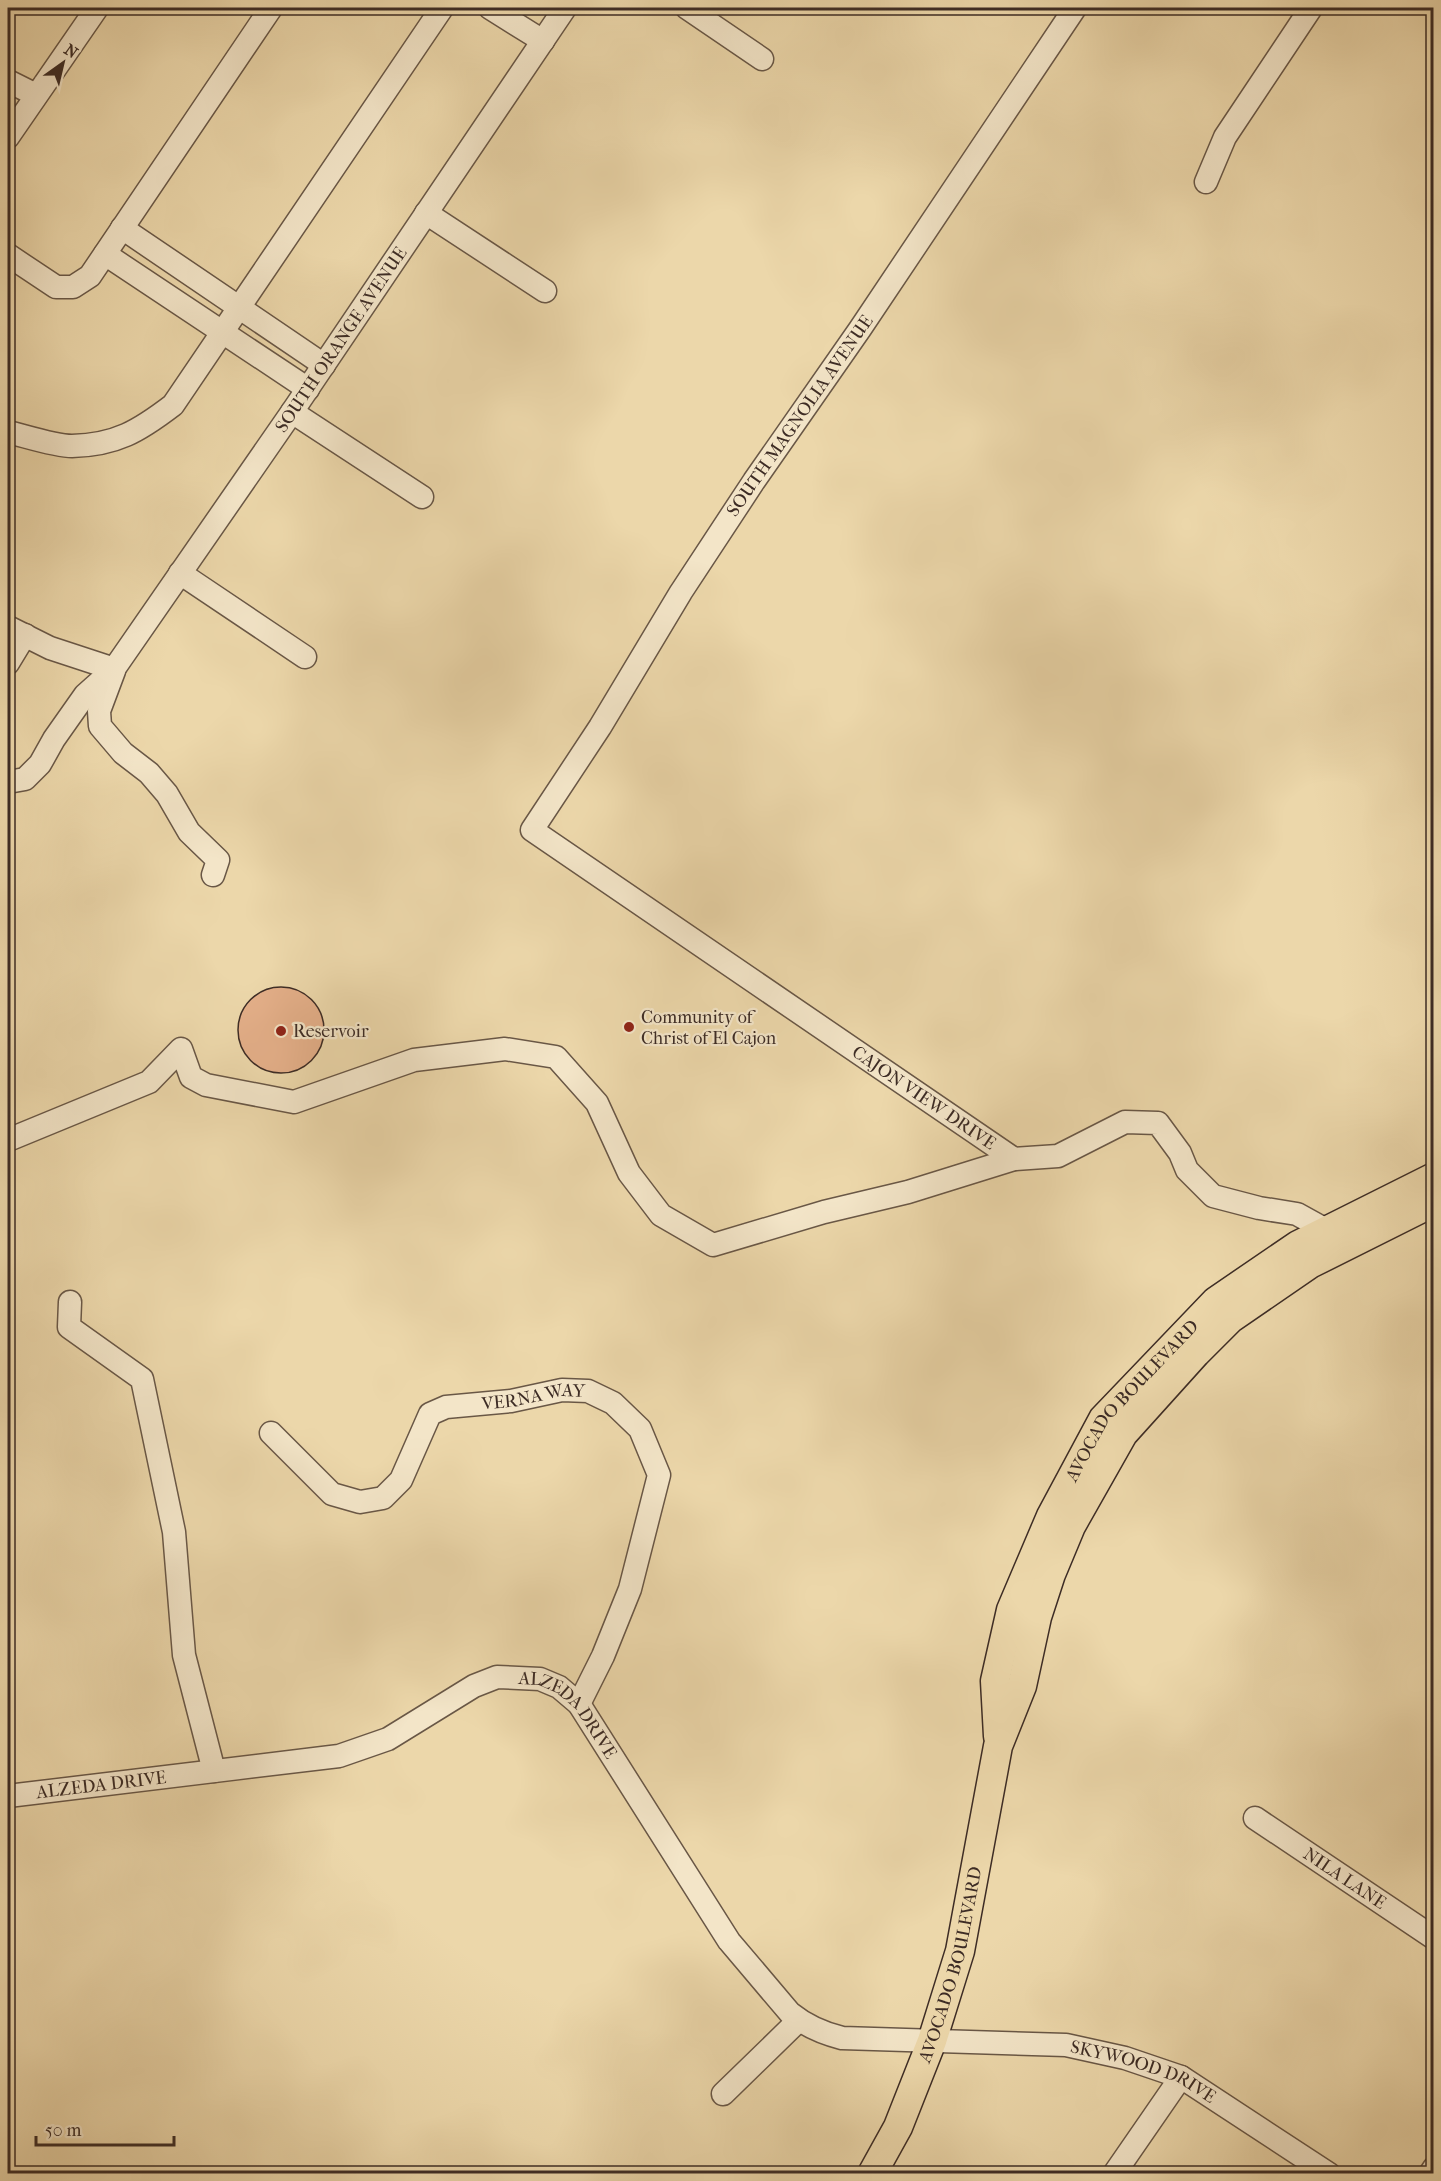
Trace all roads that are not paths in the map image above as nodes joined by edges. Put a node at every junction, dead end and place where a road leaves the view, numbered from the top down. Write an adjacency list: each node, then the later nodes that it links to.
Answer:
1 (97, 8): 12 (street)
2 (271, 8): 16 (street)
3 (442, 8): 20 (street)
4 (490, 8): 9 (street)
5 (565, 8): 9 (street, SOUTH ORANGE AVENUE)
6 (687, 8): 10 (street)
7 (1075, 8): 33 (street, SOUTH MAGNOLIA AVENUE)
8 (1311, 8): 14 (street)
9 (543, 41): 15 (street, SOUTH ORANGE AVENUE)
10 (762, 59)
11 (8, 81): 12 (street)
12 (36, 95): 13 (street)
13 (8, 138)
14 (1206, 182)
15 (426, 213): 19 (street); 22 (street, SOUTH ORANGE AVENUE)
16 (122, 228): 17 (street); 20 (street)
17 (105, 254): 18 (street); 21 (street)
18 (8, 255)
19 (545, 291)
20 (239, 307): 21 (street); 22 (street)
21 (222, 333): 23 (street); 25 (street)
22 (324, 365): 23 (street, SOUTH ORANGE AVENUE)
23 (308, 389): 24 (street, SOUTH ORANGE AVENUE)
24 (292, 412): 26 (street); 27 (street, SOUTH ORANGE AVENUE)
25 (8, 432)
26 (422, 497)
27 (180, 573): 29 (street); 31 (street, SOUTH ORANGE AVENUE)
28 (16, 631): 30 (street); 31 (street)
29 (305, 657)
30 (8, 663)
31 (114, 669): 32 (street); 34 (street)
32 (8, 782)
33 (532, 830): 36 (street, CAJON VIEW DRIVE)
34 (213, 875)
35 (8, 1140): 36 (street)
36 (1014, 1159): 39 (street, CAJON VIEW DRIVE)
37 (1434, 1178): 39 (main road, AVOCADO BOULEVARD)
38 (1434, 1202): 43 (main road, AVOCADO BOULEVARD)
39 (1326, 1230): 43 (main road, AVOCADO BOULEVARD)
40 (70, 1302): 44 (street)
41 (271, 1433): 42 (street, VERNA WAY)
42 (579, 1704): 44 (street, ALZEDA DRIVE); 48 (street, ALZEDA DRIVE)
43 (998, 1746): 49 (main road, AVOCADO BOULEVARD)
44 (214, 1771): 45 (street, ALZEDA DRIVE)
45 (8, 1796)
46 (1255, 1818): 47 (street, NILA LANE)
47 (1434, 1938)
48 (799, 2020): 49 (street, ALZEDA DRIVE); 51 (street)
49 (932, 2041): 50 (street, SKYWOOD DRIVE); 53 (main road, AVOCADO BOULEVARD)
50 (1181, 2077): 54 (street); 55 (street, SKYWOOD DRIVE)
51 (723, 2094)
52 (1434, 2168): 56 (street)
53 (872, 2174)
54 (1114, 2174)
55 (1329, 2174)
56 (1430, 2174)

